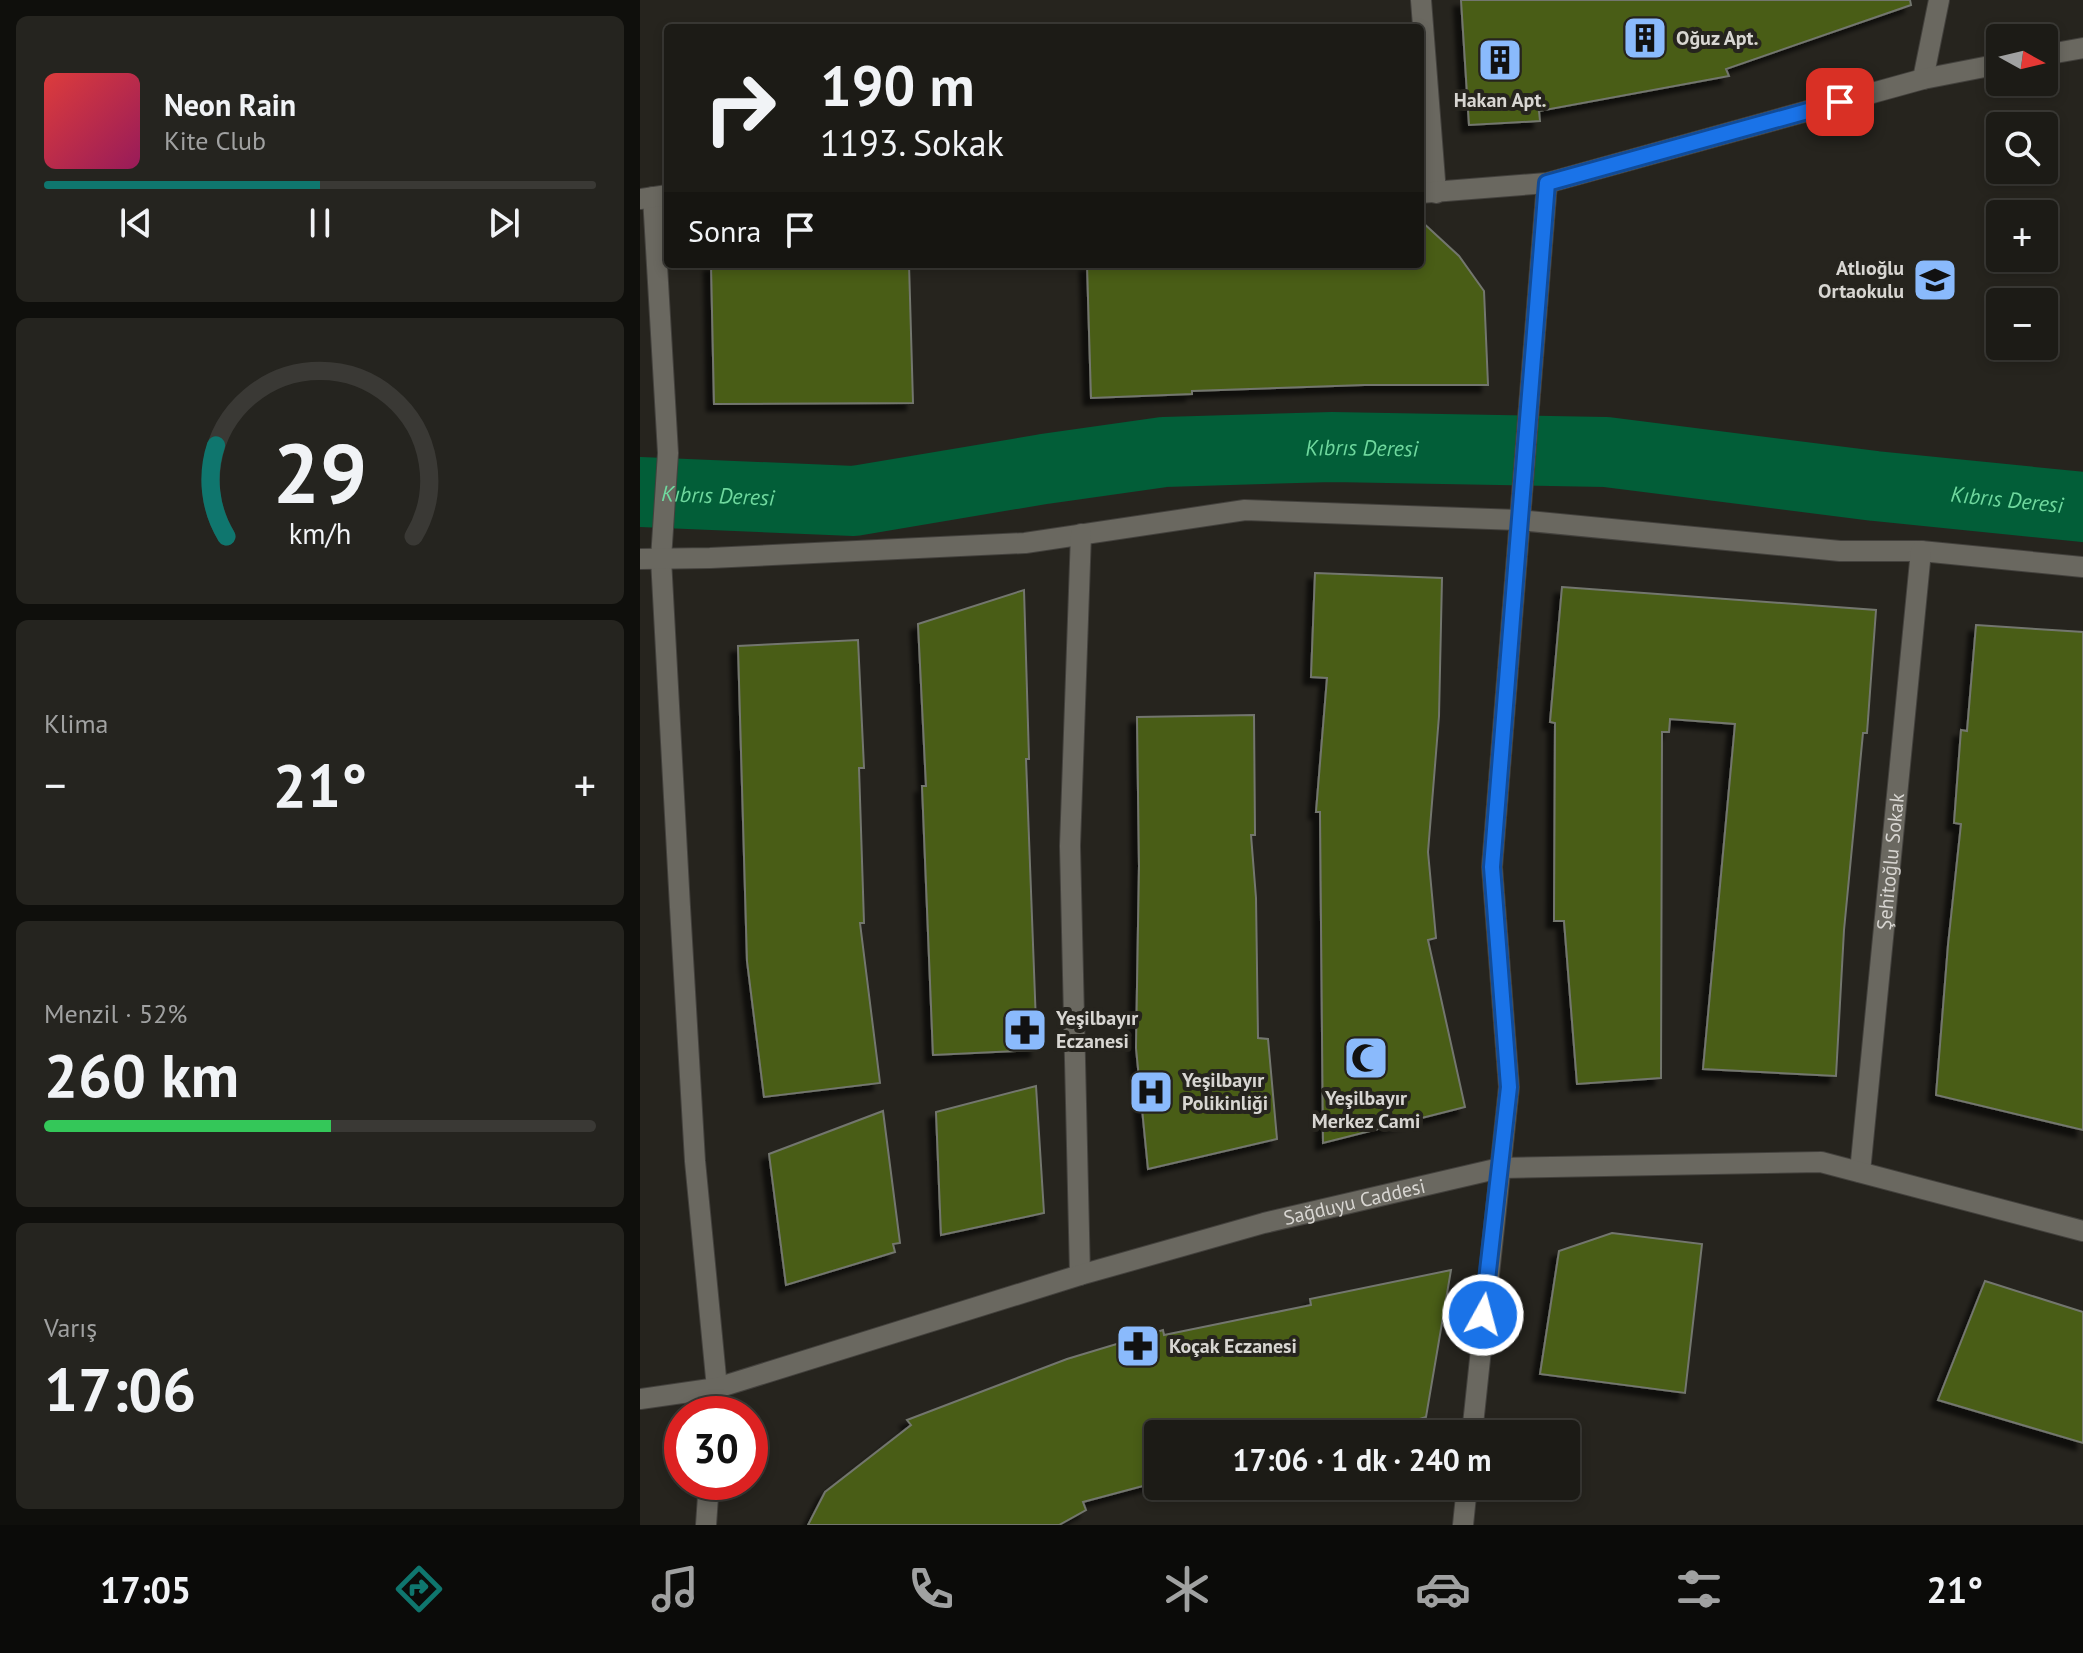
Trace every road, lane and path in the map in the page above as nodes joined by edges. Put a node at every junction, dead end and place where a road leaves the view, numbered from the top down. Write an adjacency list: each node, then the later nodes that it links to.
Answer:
1 (1421, 0): 3 (street)
2 (1939, 0): 7 (street)
3 (1422, 24)
4 (2083, 48): 5 (street)
5 (2058, 52)
6 (1986, 67): 7 (street)
7 (1923, 79): 9 (street)
8 (1424, 83): 10 (street)
9 (1547, 183): 10 (street); 12 (street)
10 (1428, 193)
11 (654, 197): 15 (street)
12 (1518, 520): 13 (street); 14 (street); 18 (street)
13 (1081, 534): 15 (street); 21 (street)
14 (1921, 551): 17 (street); 19 (street, Şehitoğlu Sokak)
15 (661, 555): 16 (street); 22 (street)
16 (640, 559)
17 (2083, 567)
18 (1500, 1168): 19 (street, Sağduyu Caddesi); 21 (street, Sağduyu Caddesi); 25 (street)
19 (1860, 1172): 20 (street, Sağduyu Caddesi)
20 (2083, 1231)
21 (1080, 1275): 22 (street, Sağduyu Caddesi)
22 (717, 1388): 23 (street); 24 (street, Sağduyu Caddesi)
23 (716, 1396)
24 (640, 1399)
25 (1473, 1420)
26 (708, 1500): 28 (street)
27 (1466, 1500): 29 (street)
28 (706, 1525)
29 (1463, 1525)

